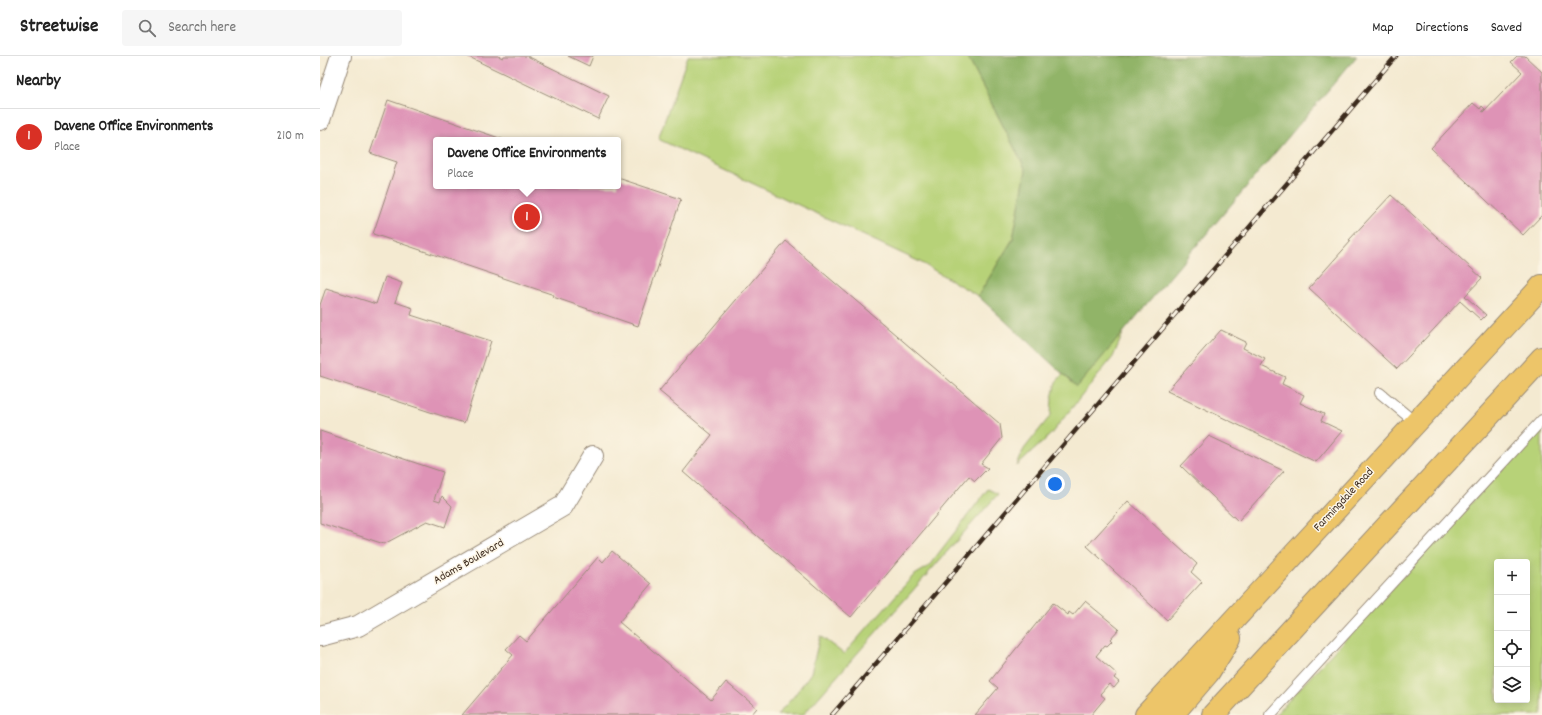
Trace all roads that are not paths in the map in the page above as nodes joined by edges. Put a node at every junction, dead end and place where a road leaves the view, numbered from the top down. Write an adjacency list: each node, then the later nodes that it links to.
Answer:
1 (340, 56): 2 (street)
2 (320, 120)
3 (1542, 286): 7 (main road, Farmingdale Road)
4 (1542, 358): 13 (main road)
5 (1380, 393): 7 (lane)
6 (1542, 420): 14 (lane)
7 (1416, 423): 9 (main road, Farmingdale Road)
8 (593, 456): 10 (street, Adams Boulevard)
9 (1254, 597): 11 (main road, Farmingdale Road); 12 (main road)
10 (320, 636)
11 (1146, 715)
12 (1172, 715)
13 (1213, 715)
14 (1270, 715)

